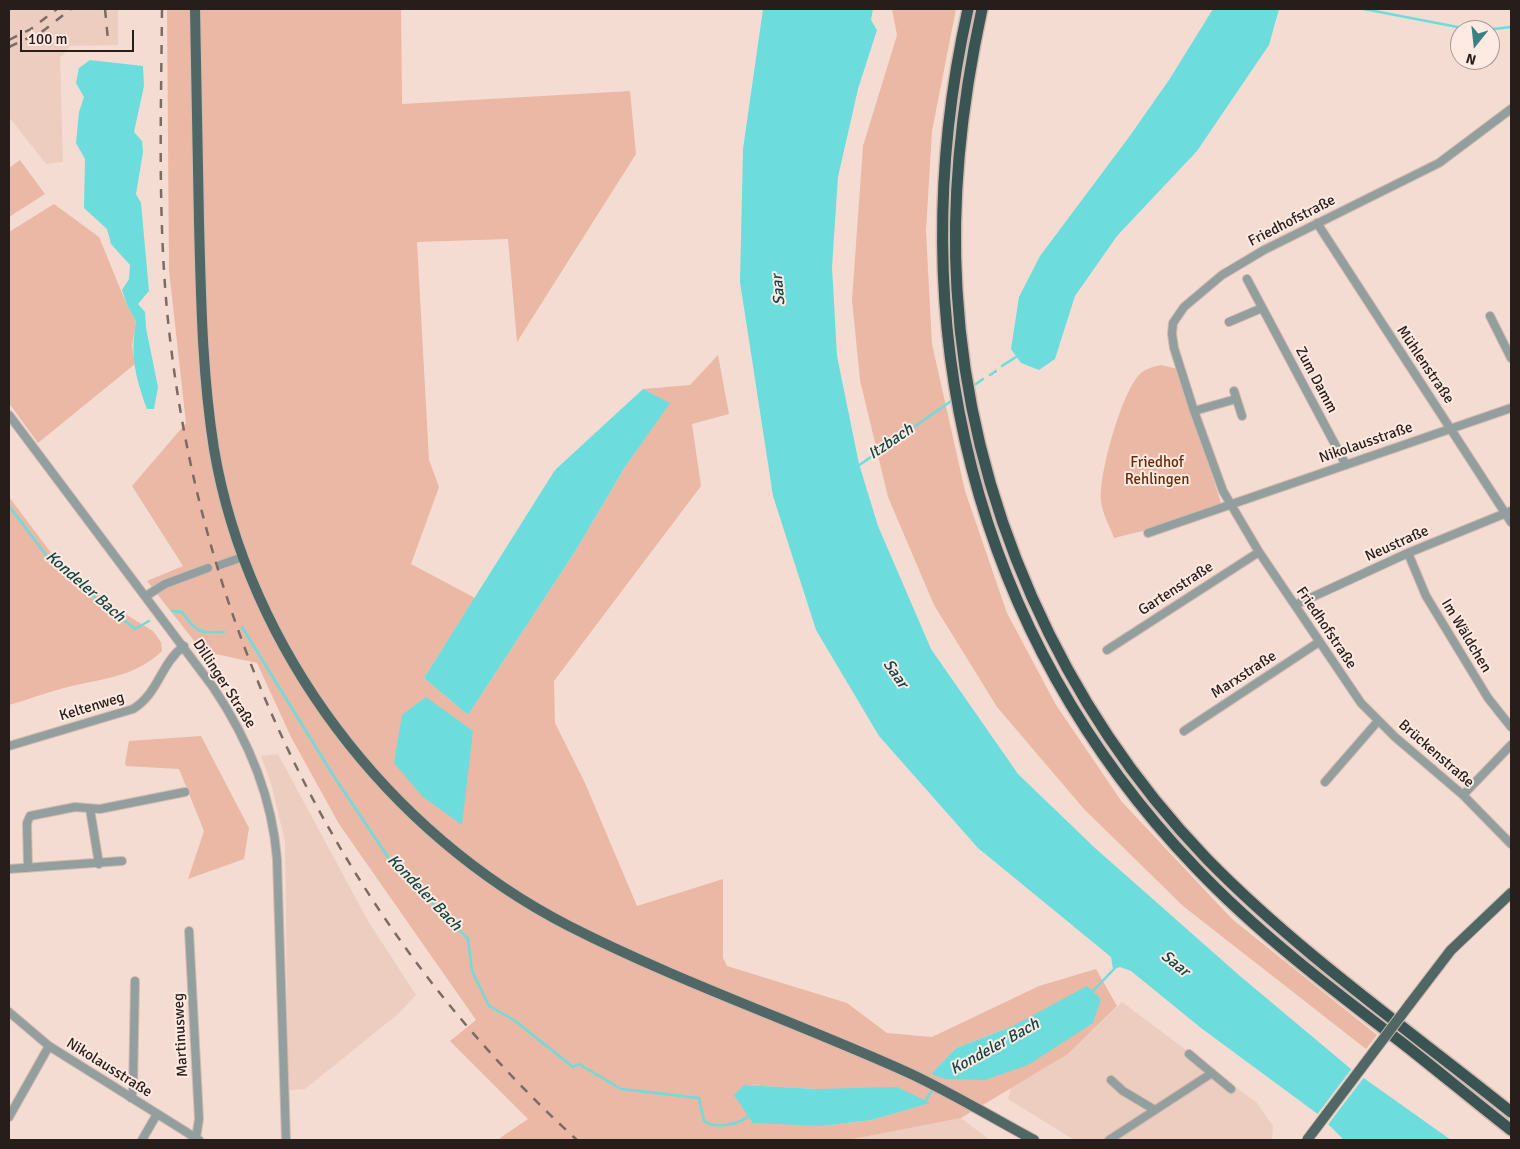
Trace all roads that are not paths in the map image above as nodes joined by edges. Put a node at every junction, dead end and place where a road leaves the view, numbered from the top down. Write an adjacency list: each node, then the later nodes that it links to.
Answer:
1 (195, 9): 63 (main road)
2 (968, 9): 59 (highway)
3 (982, 9): 56 (highway)
4 (1511, 109): 5 (street, Friedhofstraße)
5 (1317, 223): 12 (street, Friedhofstraße); 15 (street, Mühlenstraße)
6 (1247, 279): 7 (street, Zum Damm)
7 (1262, 308): 9 (street); 16 (street, Zum Damm)
8 (1490, 316): 10 (street)
9 (1229, 322)
10 (1511, 358)
11 (1511, 408): 15 (street, Nikolausstraße)
12 (1194, 411): 14 (street); 17 (street, Friedhofstraße)
13 (9, 415): 26 (street, Dillinger Straße)
14 (1242, 416)
15 (1452, 429): 16 (street, Nikolausstraße); 18 (street, Mühlenstraße)
16 (1346, 465): 17 (street, Nikolausstraße)
17 (1229, 504): 20 (street, Nikolausstraße); 21 (street, Friedhofstraße)
18 (1508, 512): 19 (street, Mühlenstraße); 22 (street, Neustraße)
19 (1511, 522)
20 (1148, 532)
21 (1259, 552): 27 (street, Friedhofstraße); 30 (street, Gartenstraße)
22 (1408, 553): 27 (street, Neustraße); 32 (street, Im Wäldchen)
23 (237, 559): 24 (street)
24 (220, 565)
25 (208, 568): 26 (street)
26 (146, 596): 29 (street, Dillinger Straße)
27 (1295, 605): 28 (street, Friedhofstraße)
28 (1319, 642): 31 (street, Friedhofstraße); 33 (street, Marxstraße)
29 (184, 646): 35 (street, Keltenweg); 62 (street, Dillinger Straße)
30 (1107, 650)
31 (1378, 721): 36 (street, Brückenstraße); 38 (street, Brückenstraße)
32 (1511, 727)
33 (1184, 731)
34 (1511, 745): 38 (street)
35 (9, 746)
36 (1325, 782)
37 (185, 792): 39 (street)
38 (1463, 795): 40 (street, Brückenstraße)
39 (90, 809): 42 (street); 43 (street)
40 (1511, 844)
41 (122, 861): 42 (street)
42 (98, 864): 43 (street)
43 (28, 868): 44 (street)
44 (9, 869)
45 (1511, 893): 65 (main road, bridge)
46 (189, 931): 60 (street, Martinusweg)
47 (135, 981): 54 (street)
48 (9, 1012): 49 (street, Nikolausstraße)
49 (49, 1046): 54 (street, Nikolausstraße); 58 (street)
50 (1189, 1054): 51 (street)
51 (1212, 1073): 53 (street); 55 (street)
52 (1112, 1080): 55 (street)
53 (1232, 1089)
54 (130, 1098): 57 (street, Nikolausstraße)
55 (1155, 1110): 64 (street)
56 (1511, 1112)
57 (157, 1114): 60 (street, Nikolausstraße); 61 (street)
58 (9, 1117)
59 (1511, 1130)
60 (197, 1139)
61 (142, 1140)
62 (286, 1140)
63 (1034, 1140)
64 (1109, 1140)
65 (1307, 1140)

